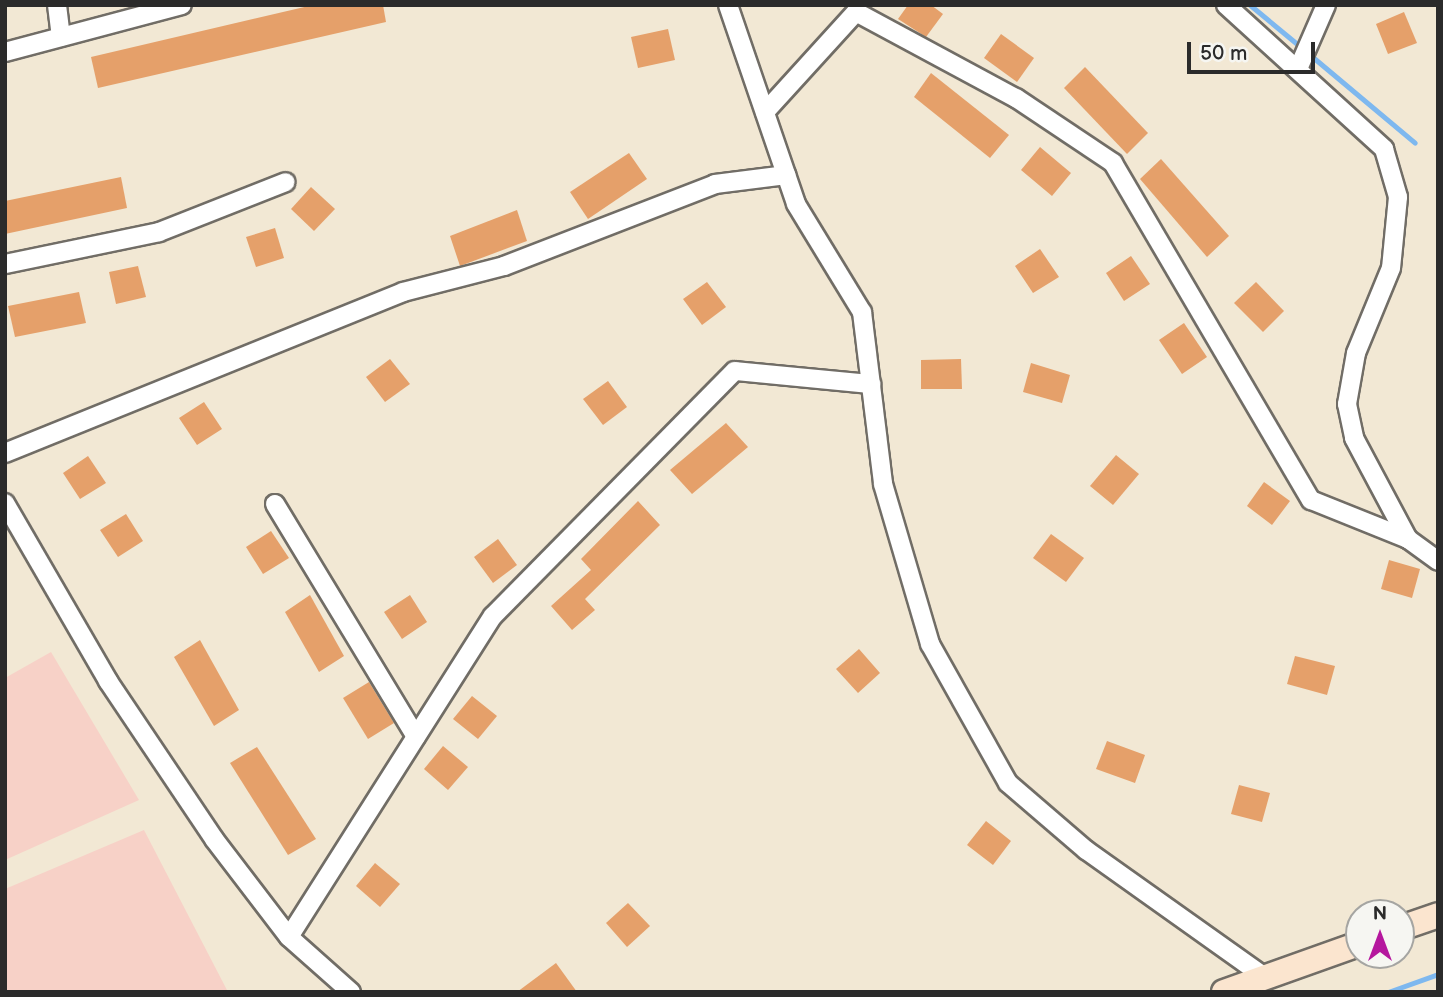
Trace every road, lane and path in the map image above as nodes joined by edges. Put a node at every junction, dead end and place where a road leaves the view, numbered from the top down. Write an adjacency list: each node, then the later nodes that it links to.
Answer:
1 (57, 5): 6 (street)
2 (182, 5): 6 (street)
3 (728, 5): 9 (street)
4 (1226, 5): 8 (street)
5 (1326, 5): 8 (street)
6 (61, 37): 7 (street)
7 (5, 52)
8 (1298, 69): 17 (street)
9 (765, 112): 10 (street); 17 (street)
10 (786, 175): 13 (street); 14 (street)
11 (286, 182): 12 (street)
12 (5, 264)
13 (871, 384): 19 (street); 24 (street)
14 (5, 453)
15 (5, 503): 22 (street)
16 (275, 504): 19 (street)
17 (1408, 539): 18 (street)
18 (1438, 561)
19 (416, 737): 22 (street)
20 (1438, 915): 21 (main road)
21 (1415, 924)
22 (289, 936): 25 (street)
23 (1345, 949): 24 (main road)
24 (1265, 977): 26 (main road)
25 (351, 992)
26 (1224, 992)

